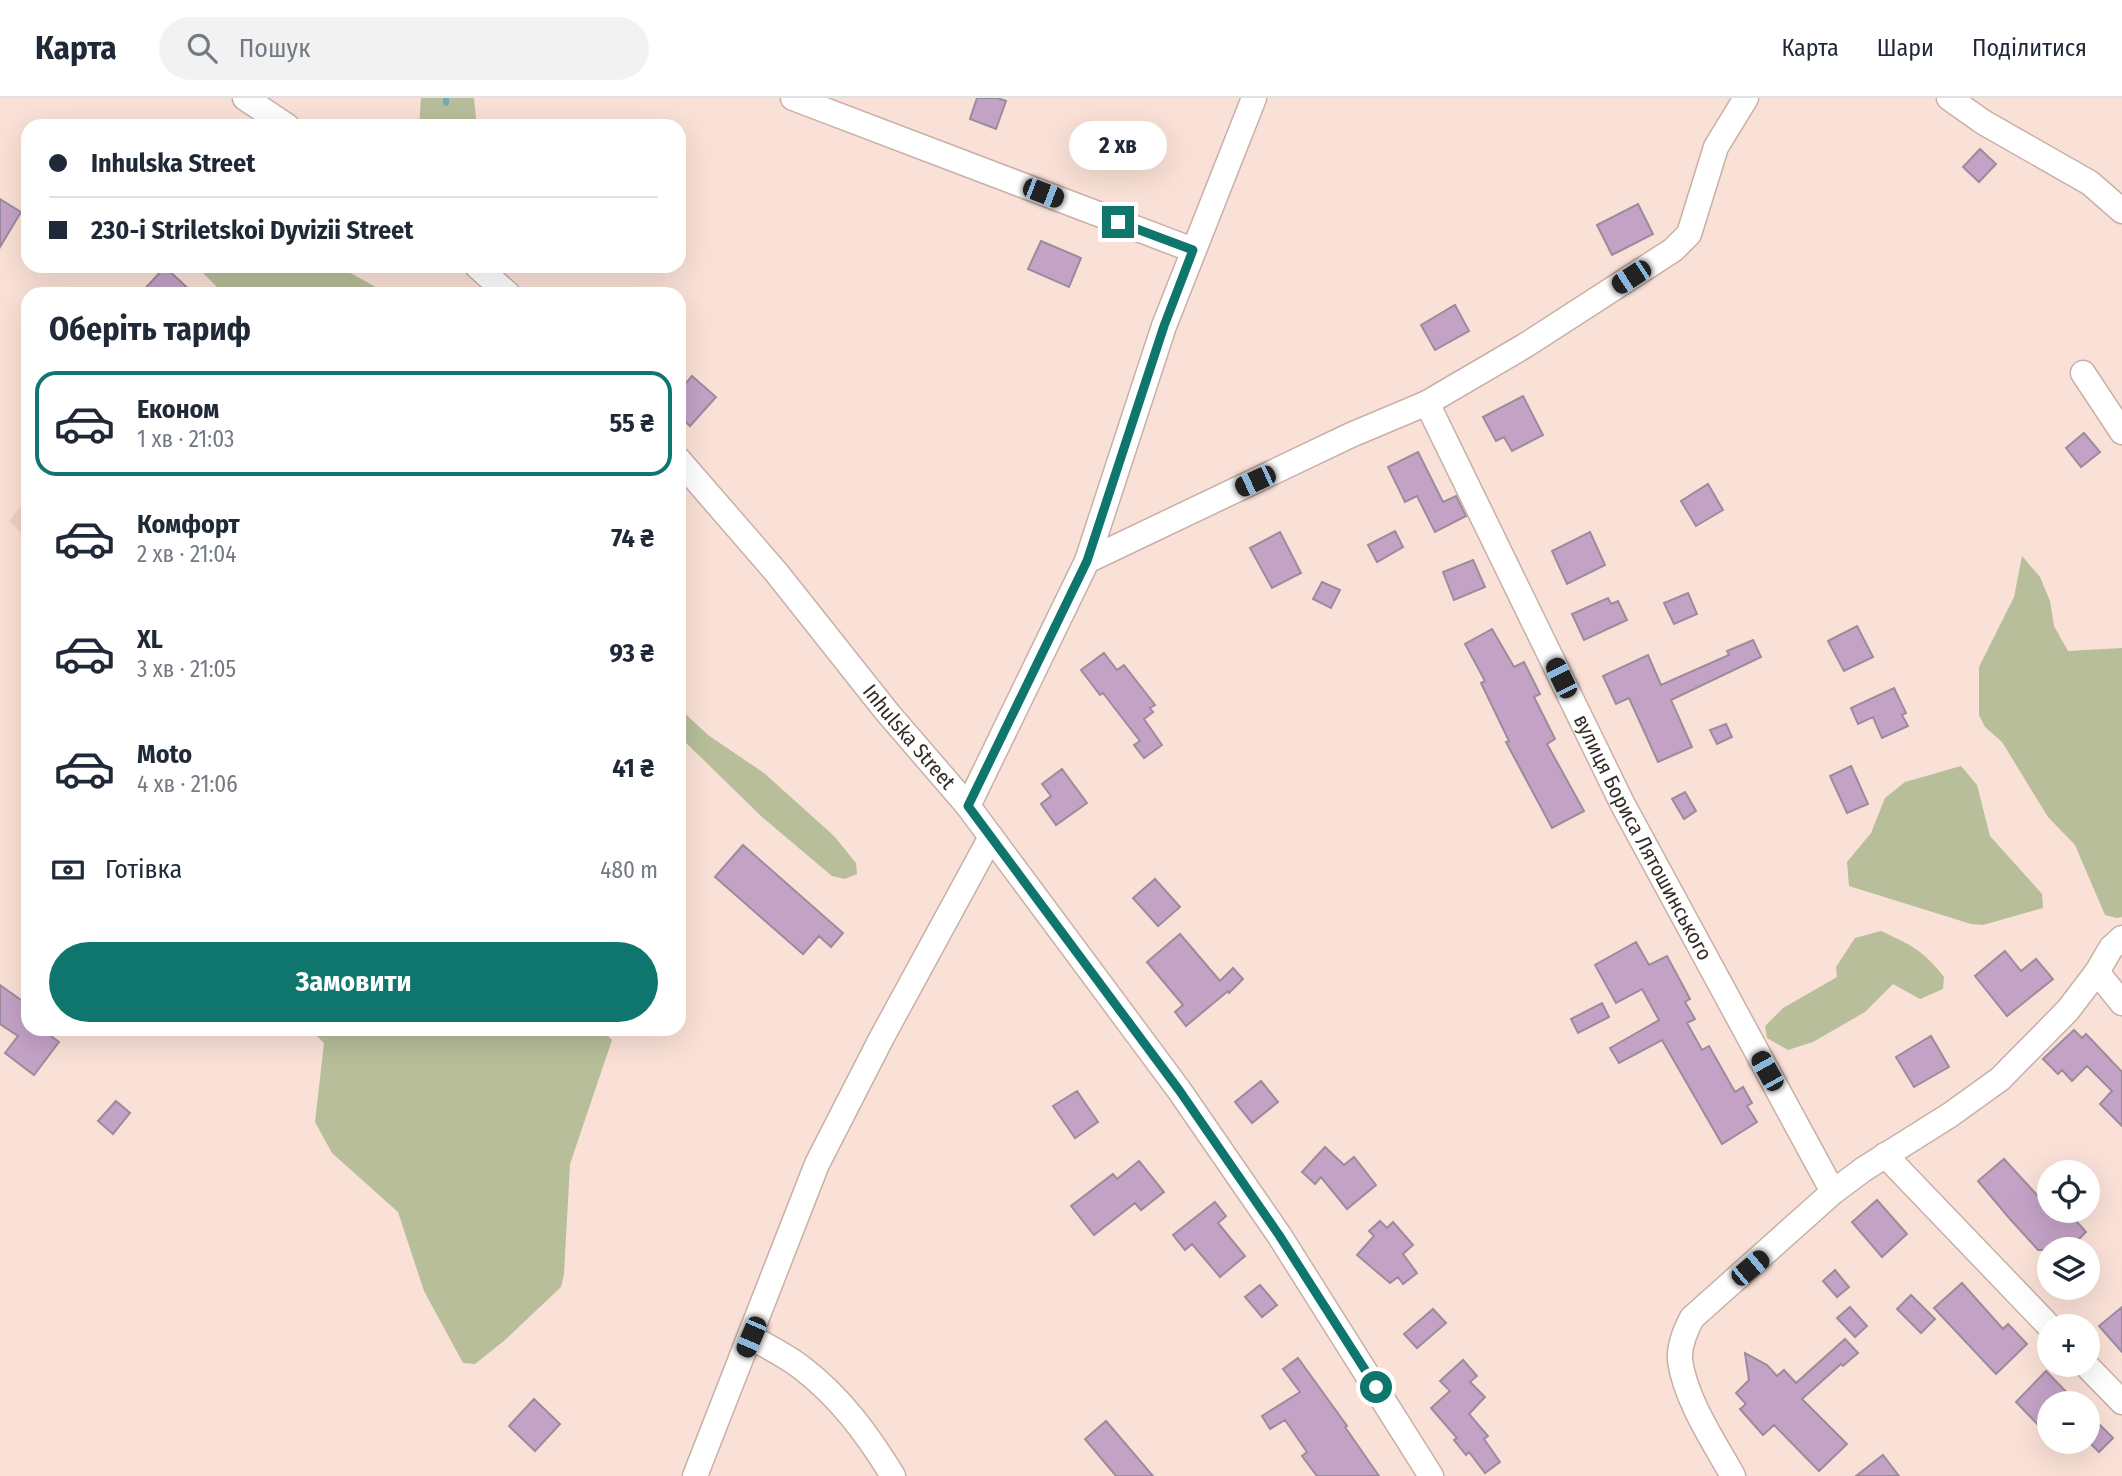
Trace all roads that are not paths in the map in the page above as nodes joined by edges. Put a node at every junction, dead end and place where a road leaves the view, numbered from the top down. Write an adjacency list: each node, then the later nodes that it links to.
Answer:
1 (245, 98): 6 (street)
2 (793, 98): 8 (street)
3 (1254, 98): 8 (street)
4 (1746, 98): 12 (street)
5 (1949, 98): 7 (street)
6 (276, 119)
7 (2122, 211)
8 (1193, 250): 15 (street)
9 (485, 273): 10 (street)
10 (500, 287)
11 (2083, 373): 13 (street)
12 (1427, 402): 15 (street); 22 (street, вулиця Бориса Лятошинського)
13 (2122, 432)
14 (686, 468): 16 (street, Inhulska Street)
15 (1087, 561): 16 (street)
16 (968, 806): 17 (street, Inhulska Street)
17 (990, 837): 24 (street); 29 (street, Inhulska Street)
18 (2122, 938): 19 (street)
19 (2097, 972): 20 (street); 21 (street)
20 (2122, 1003)
21 (1885, 1155): 22 (street); 23 (street)
22 (1833, 1192): 30 (street)
23 (2037, 1314)
24 (751, 1337): 27 (street); 28 (street)
25 (2098, 1377): 26 (street)
26 (2122, 1402)
27 (695, 1476)
28 (893, 1476)
29 (1431, 1476)
30 (1733, 1476)

